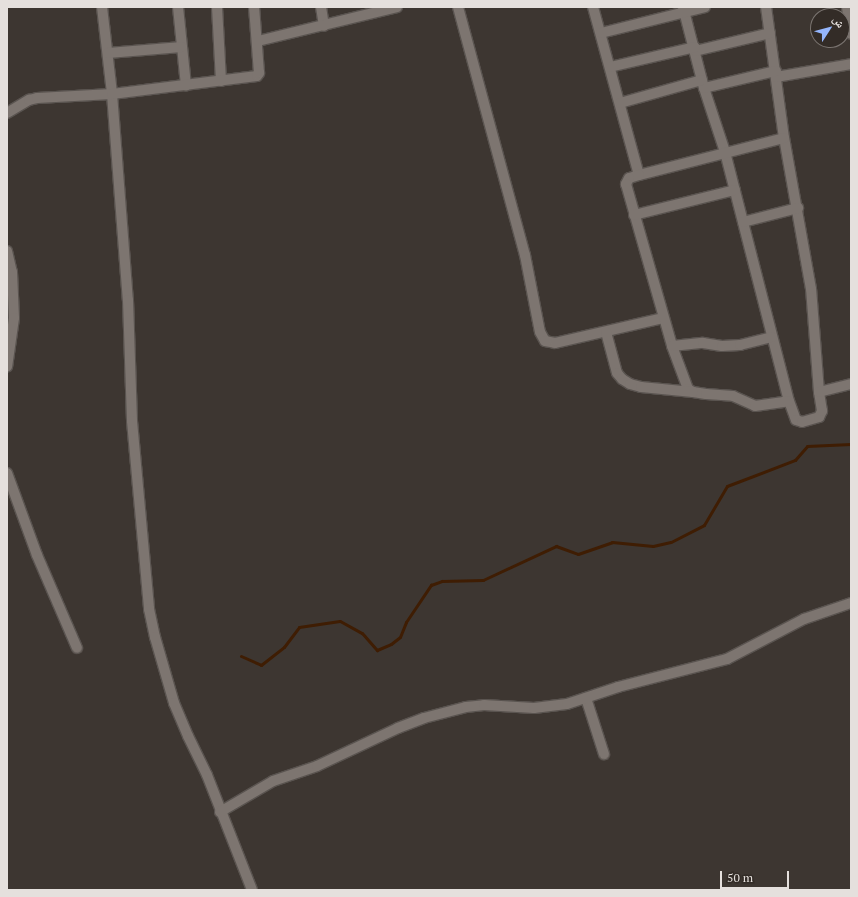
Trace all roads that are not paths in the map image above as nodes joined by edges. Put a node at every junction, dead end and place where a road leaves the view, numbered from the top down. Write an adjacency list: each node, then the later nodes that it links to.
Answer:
1 (102, 7): 21 (street)
2 (178, 7): 19 (street)
3 (217, 7): 25 (street)
4 (254, 7): 18 (street)
5 (320, 7): 14 (street)
6 (396, 7): 13 (street)
7 (458, 7): 40 (street)
8 (593, 7): 15 (street)
9 (705, 7): 12 (street)
10 (766, 7): 16 (street)
11 (847, 7): 17 (street)
12 (684, 10): 15 (street); 20 (street)
13 (359, 12): 14 (street)
14 (324, 26): 18 (street)
15 (601, 33): 23 (street)
16 (770, 33): 20 (street); 24 (street)
17 (851, 34)
18 (258, 41): 25 (street)
19 (182, 47): 21 (street); 27 (street)
20 (695, 49): 23 (street); 26 (street)
21 (108, 53): 28 (street)
22 (851, 64): 24 (street)
23 (610, 67): 29 (street)
24 (776, 74): 26 (street); 31 (street)
25 (220, 81): 27 (street)
26 (703, 84): 29 (street); 32 (street)
27 (186, 86): 28 (street)
28 (112, 94): 30 (street); 53 (street)
29 (620, 103): 33 (street)
30 (7, 113)
31 (784, 138): 32 (street); 35 (street)
32 (725, 152): 33 (street); 34 (street)
33 (639, 175): 36 (street)
34 (735, 190): 36 (street); 37 (street)
35 (798, 208): 37 (street); 46 (street)
36 (634, 215): 39 (street)
37 (743, 222): 41 (street)
38 (7, 251): 43 (street)
39 (663, 318): 40 (street); 42 (street)
40 (606, 332): 45 (street)
41 (772, 337): 42 (street); 47 (street)
42 (672, 346): 45 (street)
43 (7, 367)
44 (851, 384): 46 (street)
45 (693, 392): 47 (street)
46 (819, 392): 47 (street)
47 (789, 401)
48 (7, 473): 50 (street)
49 (851, 603): 51 (street)
50 (77, 648)
51 (586, 698): 52 (street); 53 (street)
52 (604, 754)
53 (220, 812): 54 (street)
54 (252, 890)

